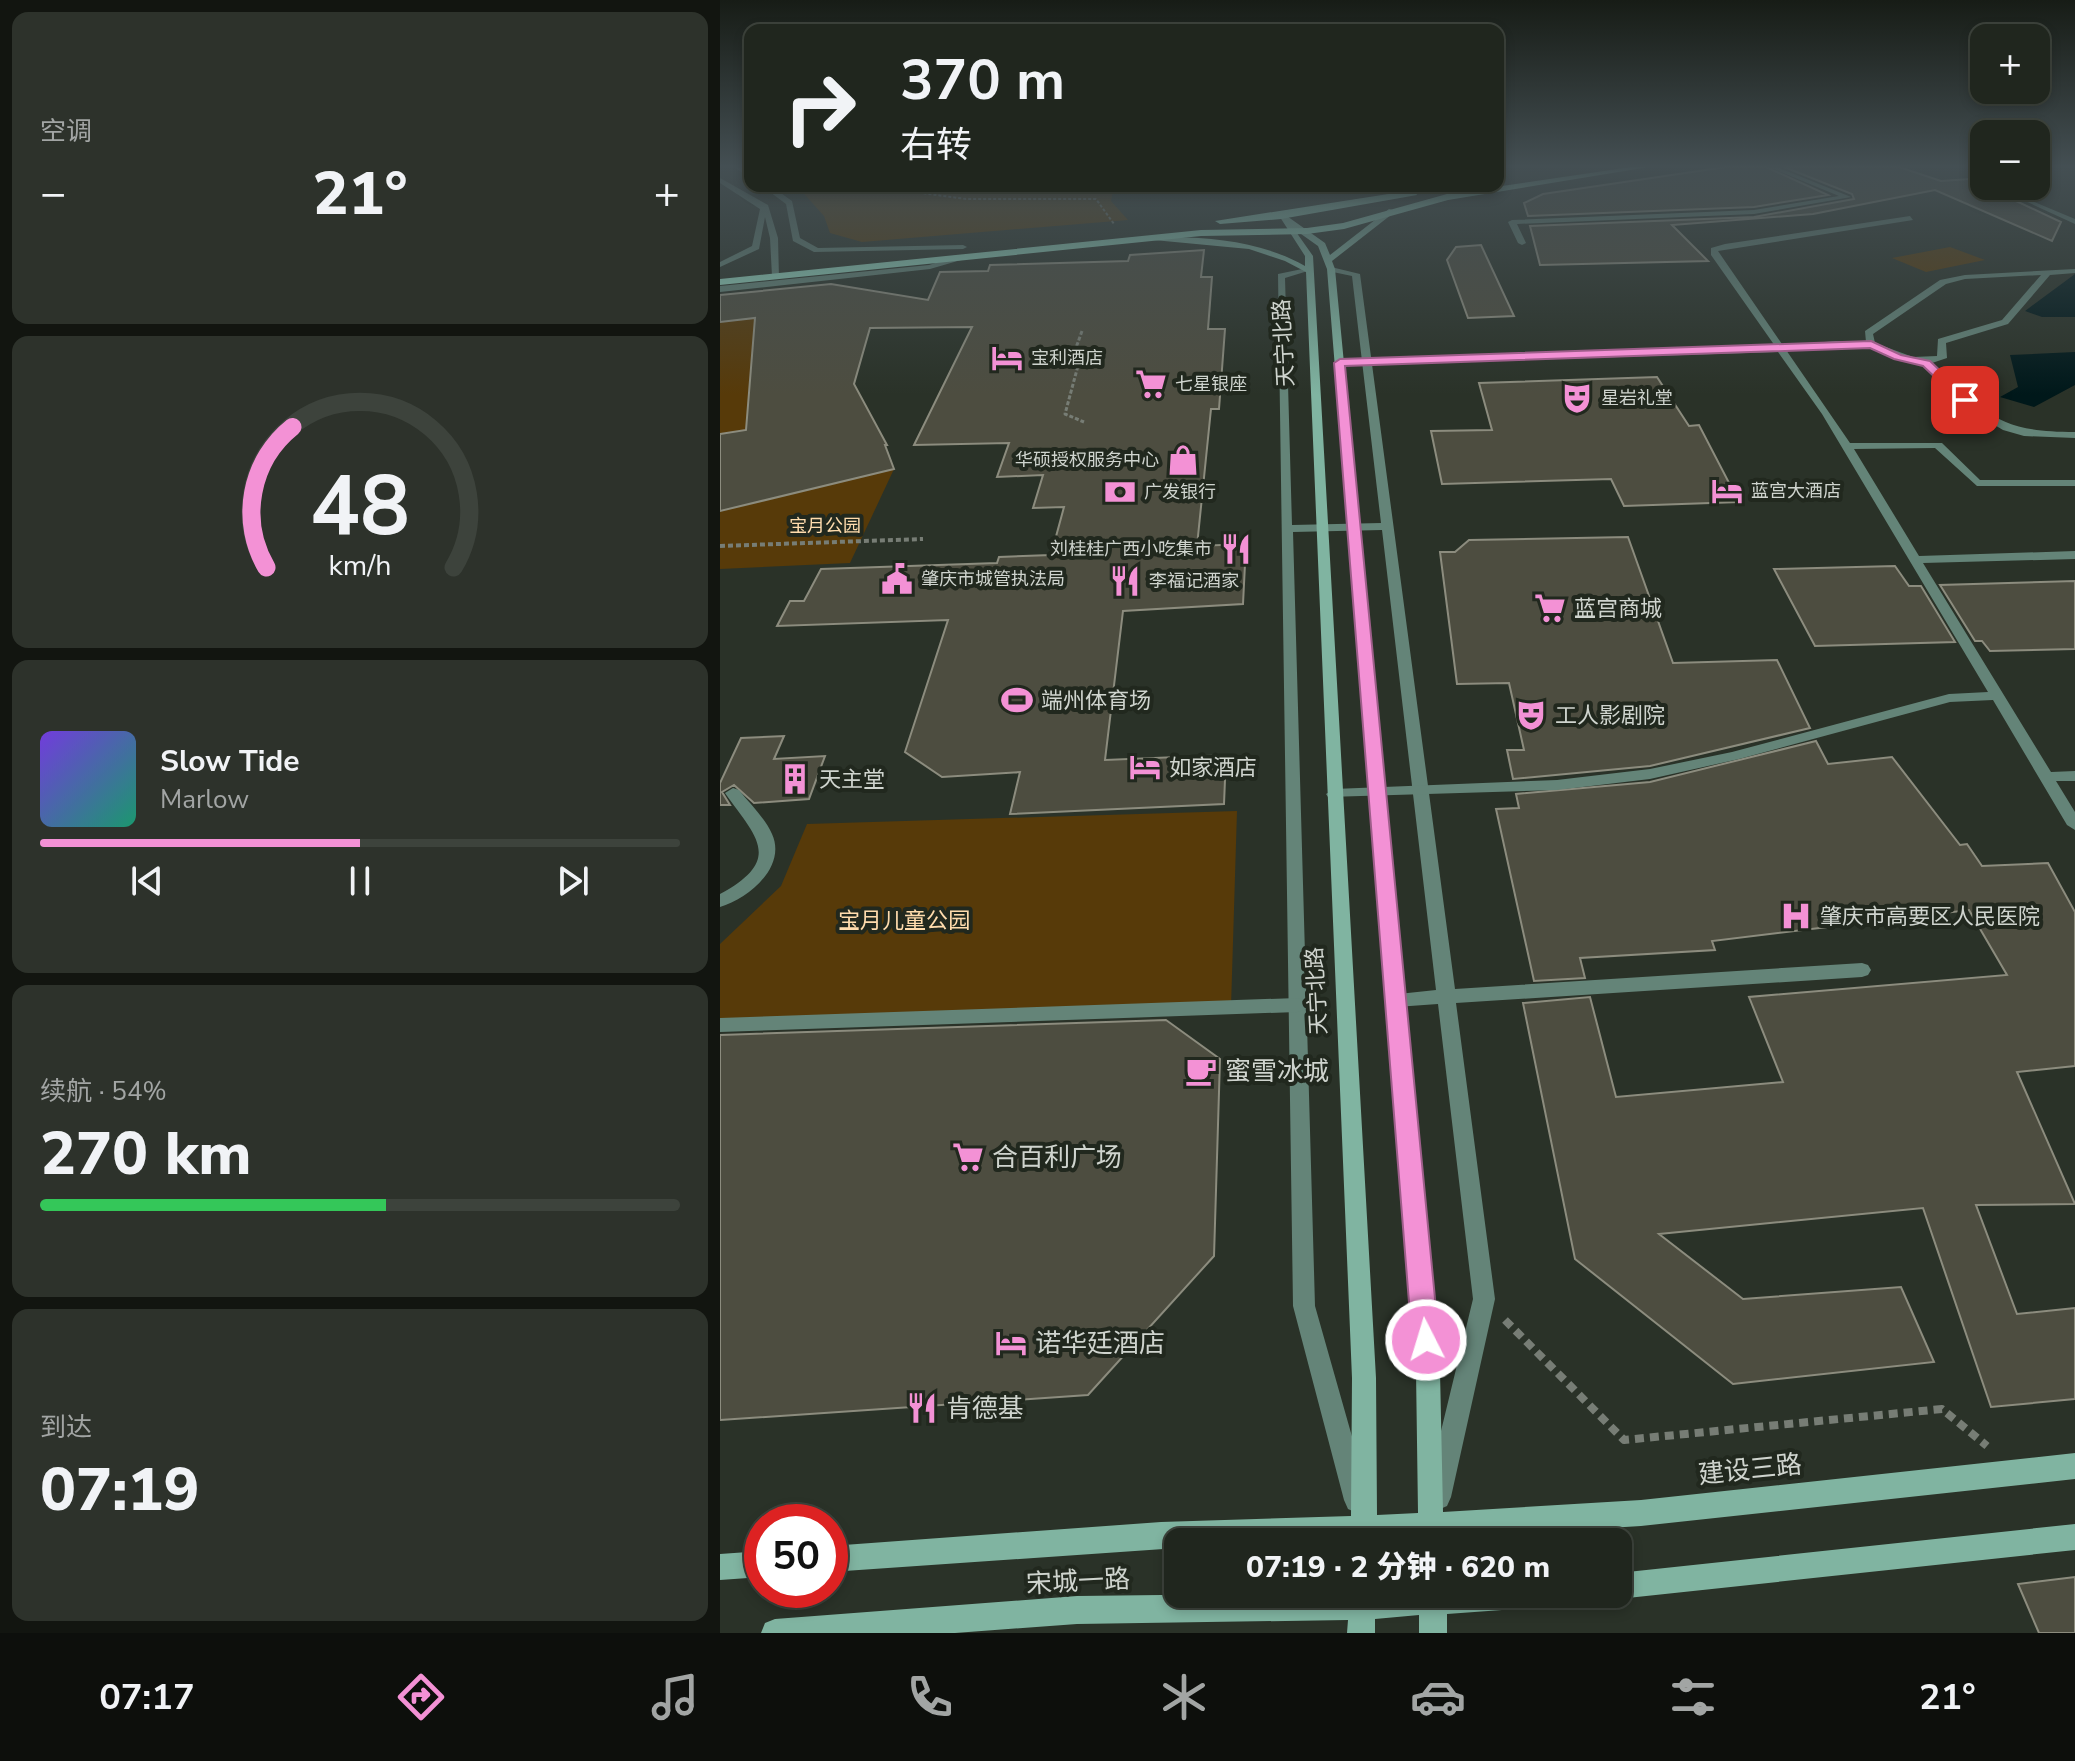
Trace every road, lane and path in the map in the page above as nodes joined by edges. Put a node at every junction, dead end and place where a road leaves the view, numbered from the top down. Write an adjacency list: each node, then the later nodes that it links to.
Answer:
1 (757, 243): 13 (street)
2 (774, 243): 16 (street)
3 (804, 243): 11 (street)
4 (1027, 243): 11 (main road)
5 (1080, 243): 11 (main road)
6 (1241, 243): 14 (main road)
7 (1302, 243): 14 (main road, 天宁北路)
8 (1316, 243): 12 (main road)
9 (1354, 243): 12 (main road)
10 (1756, 243): 23 (street)
11 (960, 252): 16 (main road); 20 (street)
12 (1330, 264): 24 (street); 25 (main road)
13 (720, 265)
14 (1307, 270): 33 (main road, 天宁北路); 34 (street)
15 (2075, 271): 17 (street)
16 (776, 272): 18 (main road); 19 (main road)
17 (2048, 272): 22 (street); 26 (street)
18 (720, 274)
19 (720, 282)
20 (720, 289)
21 (1082, 331): 27 (path)
22 (1871, 345): 23 (street); 26 (street)
23 (1779, 349): 24 (street); 29 (street)
24 (1367, 362): 25 (street); 32 (street)
25 (1340, 363): 31 (main road)
26 (1926, 363): 28 (street)
27 (1084, 422)
28 (2075, 435)
29 (1846, 446): 30 (street); 38 (street)
30 (2075, 483)
31 (1354, 526): 32 (street); 33 (street); 43 (main road)
32 (1387, 526): 42 (street)
33 (1320, 528): 34 (street); 45 (main road, 天宁北路)
34 (1286, 529): 51 (street)
35 (923, 539): 36 (path)
36 (720, 546)
37 (2075, 555): 38 (street)
38 (1915, 560): 39 (street)
39 (1996, 696): 41 (street); 42 (street)
40 (2075, 776): 41 (street)
41 (2046, 777): 46 (street)
42 (1420, 790): 43 (street); 49 (street)
43 (1377, 792): 45 (street); 50 (main road)
44 (733, 793): 47 (street)
45 (1334, 794): 57 (main road, 天宁北路)
46 (2075, 825)
47 (720, 901)
48 (1862, 970): 49 (street)
49 (1446, 996): 50 (street); 53 (street)
50 (1396, 1000): 58 (main road)
51 (1297, 1005): 52 (street); 56 (street)
52 (720, 1025)
53 (1484, 1299): 55 (path); 59 (street)
54 (2075, 1466): 55 (main road, 建设三路)
55 (2018, 1472): 60 (main road, 建设三路)
56 (1363, 1528)
57 (1365, 1528)
58 (1431, 1528)
59 (1432, 1528)
60 (1491, 1528)
61 (1164, 1535): 63 (main road, 宋城一路)
62 (2075, 1537): 66 (main road)
63 (848, 1558)
64 (744, 1565): 65 (main road)
65 (720, 1567)
66 (1632, 1584)
67 (1433, 1608): 70 (main road)
68 (1362, 1611): 69 (main road, 宋城一路)
69 (775, 1633)
70 (1433, 1633)

